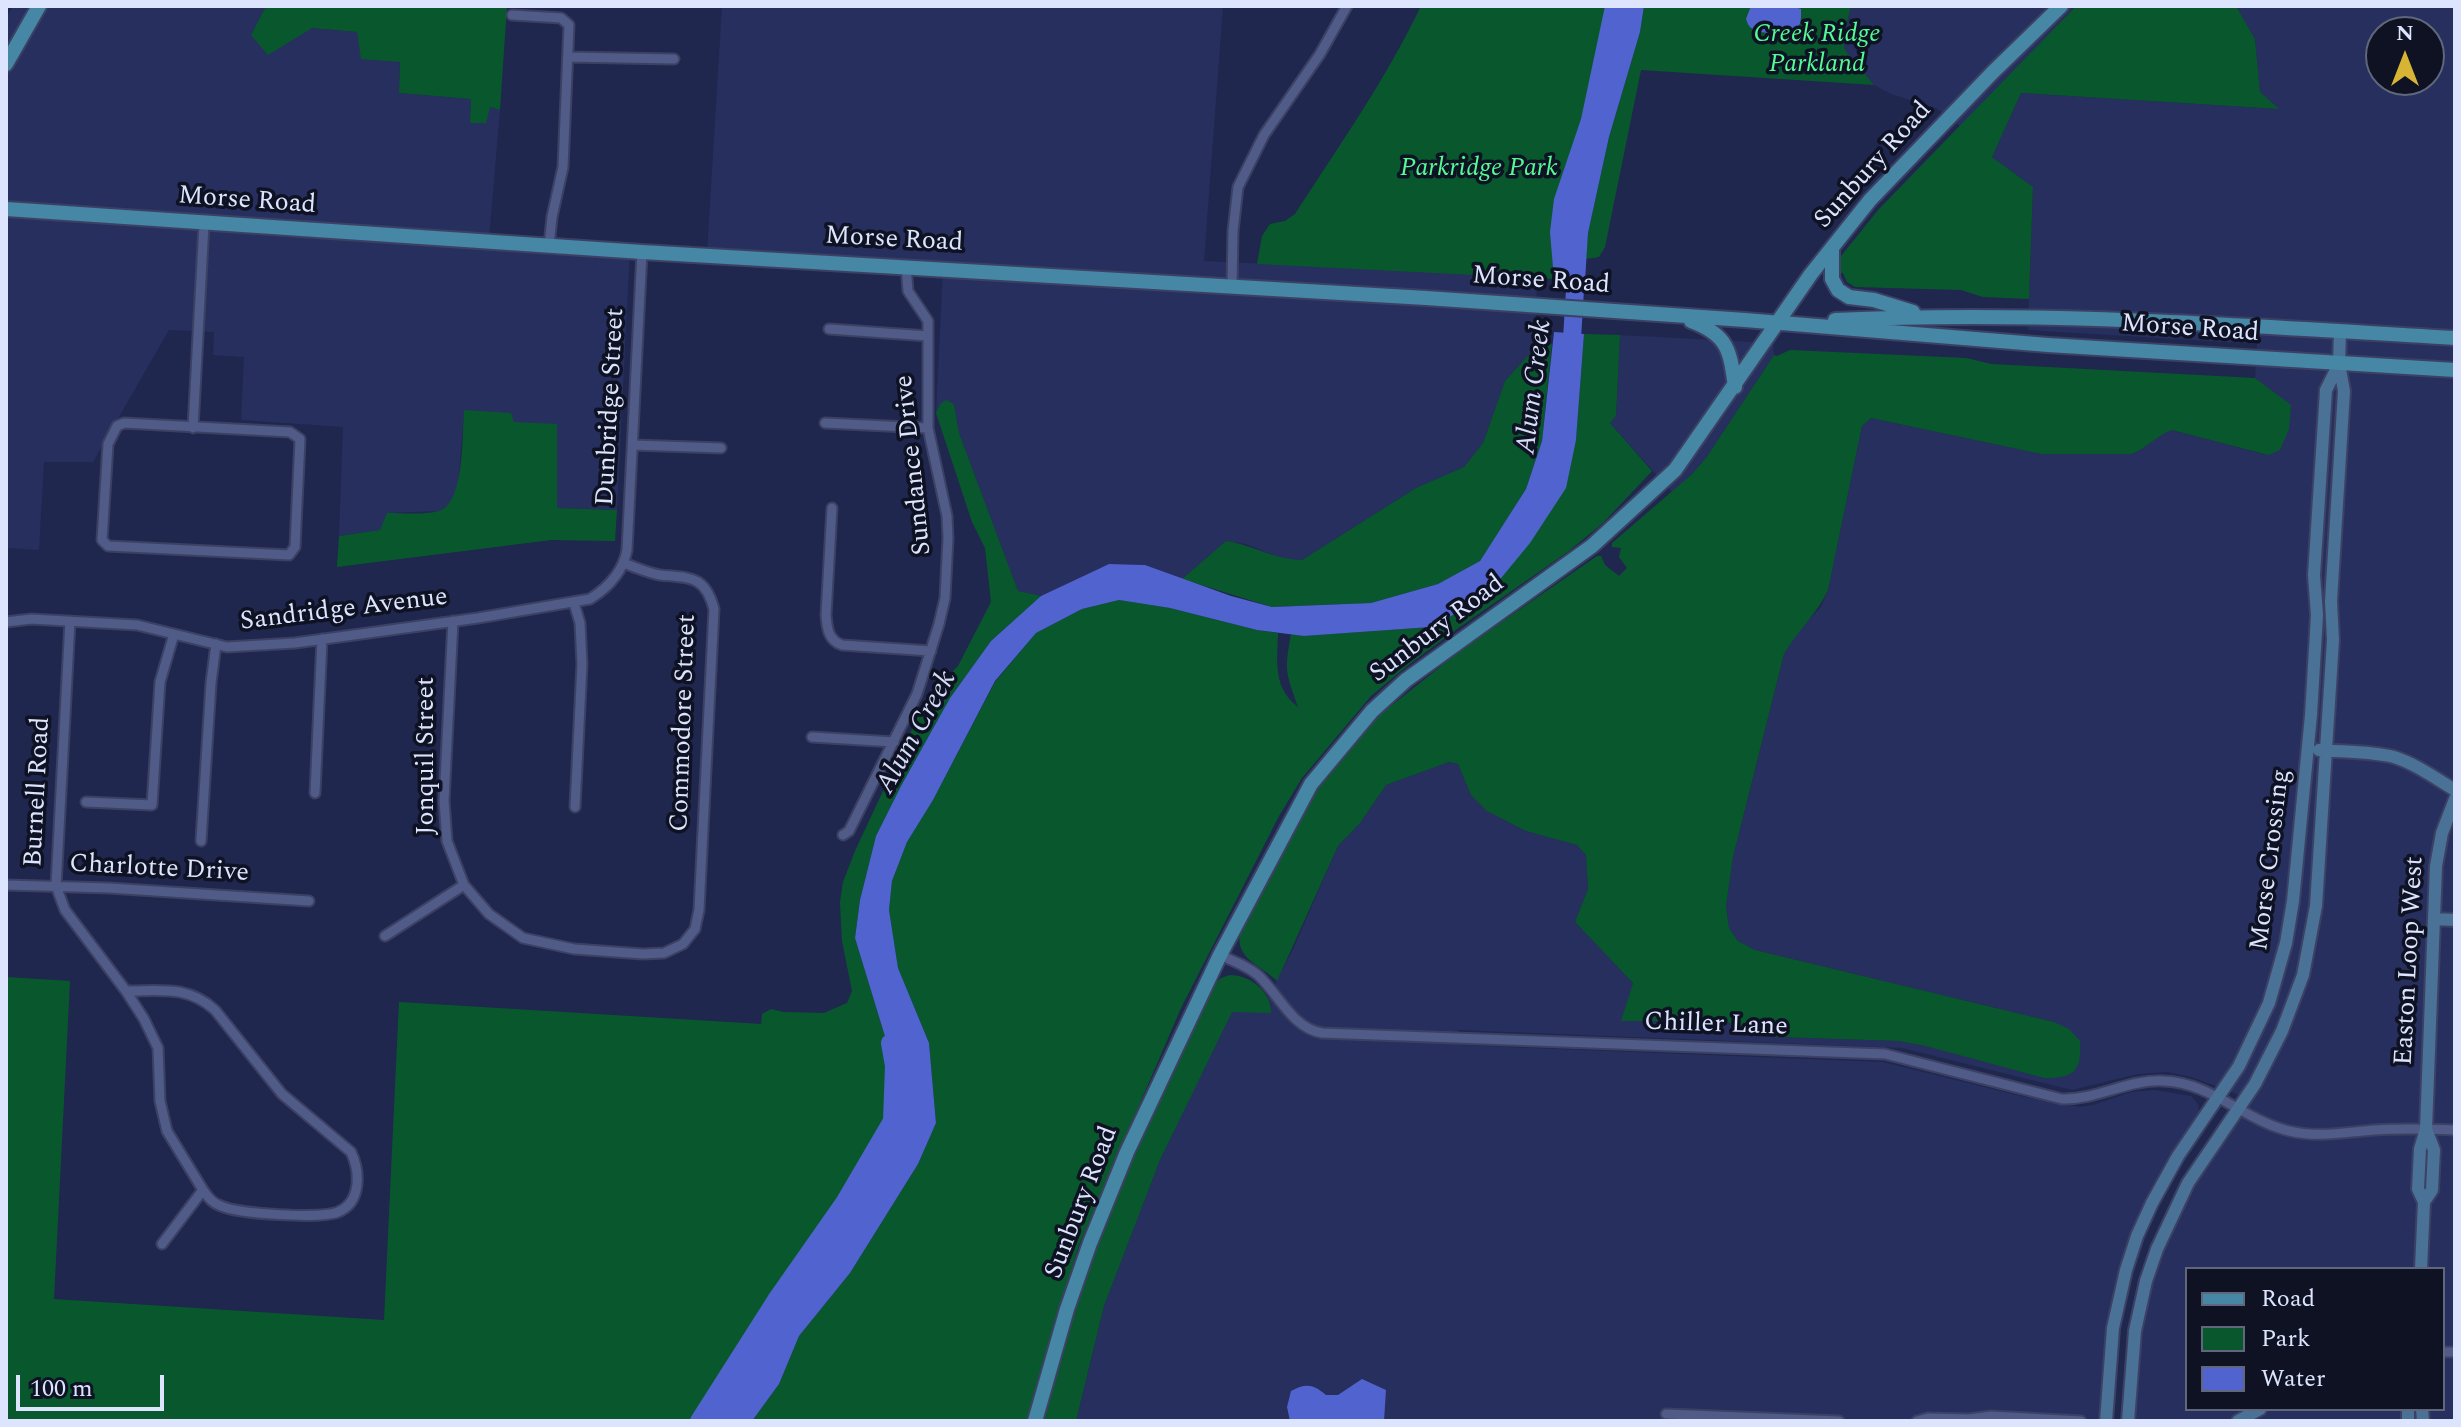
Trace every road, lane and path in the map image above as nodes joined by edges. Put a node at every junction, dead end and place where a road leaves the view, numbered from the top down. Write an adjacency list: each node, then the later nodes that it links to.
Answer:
1 (39, 6): 7 (main road)
2 (1346, 6): 14 (street)
3 (2061, 6): 11 (main road, Sunbury Road)
4 (512, 15): 5 (street)
5 (568, 57): 6 (street); 10 (street)
6 (674, 59)
7 (6, 64)
8 (6, 209): 9 (main road, Morse Road)
9 (204, 224): 10 (main road, Morse Road); 26 (street)
10 (549, 246): 12 (main road, Morse Road)
11 (1832, 248): 16 (main road); 17 (main road, Sunbury Road)
12 (642, 252): 13 (main road, Morse Road); 28 (street, Dunbridge Street)
13 (906, 266): 14 (main road, Morse Road); 20 (street, Sundance Drive)
14 (1232, 287): 15 (main road, Morse Road)
15 (1675, 315): 17 (main road, Morse Road); 24 (main road)
16 (1925, 316): 17 (main road, Morse Road); 19 (main road, Morse Road)
17 (1779, 322): 22 (main road, Morse Road); 24 (main road, Sunbury Road)
18 (829, 329): 20 (street)
19 (2340, 332): 21 (main road, Morse Road); 22 (main road, Morse Crossing)
20 (928, 336): 27 (street, Sundance Drive)
21 (2455, 338)
22 (2339, 364): 23 (main road, Morse Road); 42 (main road, Morse Crossing); 43 (main road, Morse Crossing)
23 (2455, 370)
24 (1735, 387): 59 (main road, Sunbury Road)
25 (825, 423): 27 (street)
26 (193, 428): 26 (street)
27 (928, 428): 39 (street, Sundance Drive)
28 (633, 445): 29 (street); 31 (street, Dunbridge Street)
29 (721, 448)
30 (832, 508): 39 (street)
31 (623, 563): 32 (street, Sandridge Avenue); 58 (street, Commodore Street)
32 (574, 603): 34 (street, Sandridge Avenue); 48 (street)
33 (70, 621): 35 (street, Sandridge Avenue); 36 (street, Sandridge Avenue); 53 (street, Burnell Road)
34 (453, 621): 37 (street, Sandridge Avenue); 52 (street, Jonquil Street)
35 (6, 622)
36 (174, 634): 38 (street, Sandridge Avenue); 47 (street)
37 (322, 639): 38 (street, Sandridge Avenue); 45 (street)
38 (216, 644): 50 (street)
39 (931, 651): 41 (street, Sundance Drive)
40 (812, 737): 41 (street)
41 (894, 742): 49 (street, Sundance Drive)
42 (2308, 750): 43 (main road); 61 (main road, Morse Crossing)
43 (2326, 751): 44 (main road); 61 (main road, Morse Crossing)
44 (2455, 790)
45 (315, 793)
46 (2455, 799): 55 (main road, Easton Loop West)
47 (86, 802)
48 (575, 807)
49 (843, 835)
50 (201, 841)
51 (6, 885): 53 (street, Charlotte Drive)
52 (464, 885): 57 (street); 58 (street, Jonquil Street)
53 (56, 886): 54 (street, Charlotte Drive); 60 (street, Burnell Road)
54 (309, 901)
55 (2434, 919): 56 (main road); 62 (main road, Easton Loop West)
56 (2455, 920)
57 (385, 936)
58 (683, 944)
59 (1220, 955): 61 (street, Chiller Lane); 69 (main road, Sunbury Road)
60 (126, 991): 64 (street, Burnell Road); 64 (street)
61 (2228, 1103): 62 (street, Chiller Lane); 73 (main road, Morse Crossing); 74 (main road, Morse Crossing)
62 (2426, 1129): 63 (street, Chiller Lane); 66 (main road, Easton Loop West)
63 (2455, 1130)
64 (203, 1190): 65 (street)
65 (162, 1244)
66 (2421, 1267)
67 (2256, 1411): 75 (main road)
68 (1666, 1414): 70 (street)
69 (1035, 1421)
70 (1839, 1421)
71 (1917, 1421): 72 (street)
72 (2081, 1421)
73 (2106, 1421)
74 (2128, 1421)
75 (2238, 1421)

